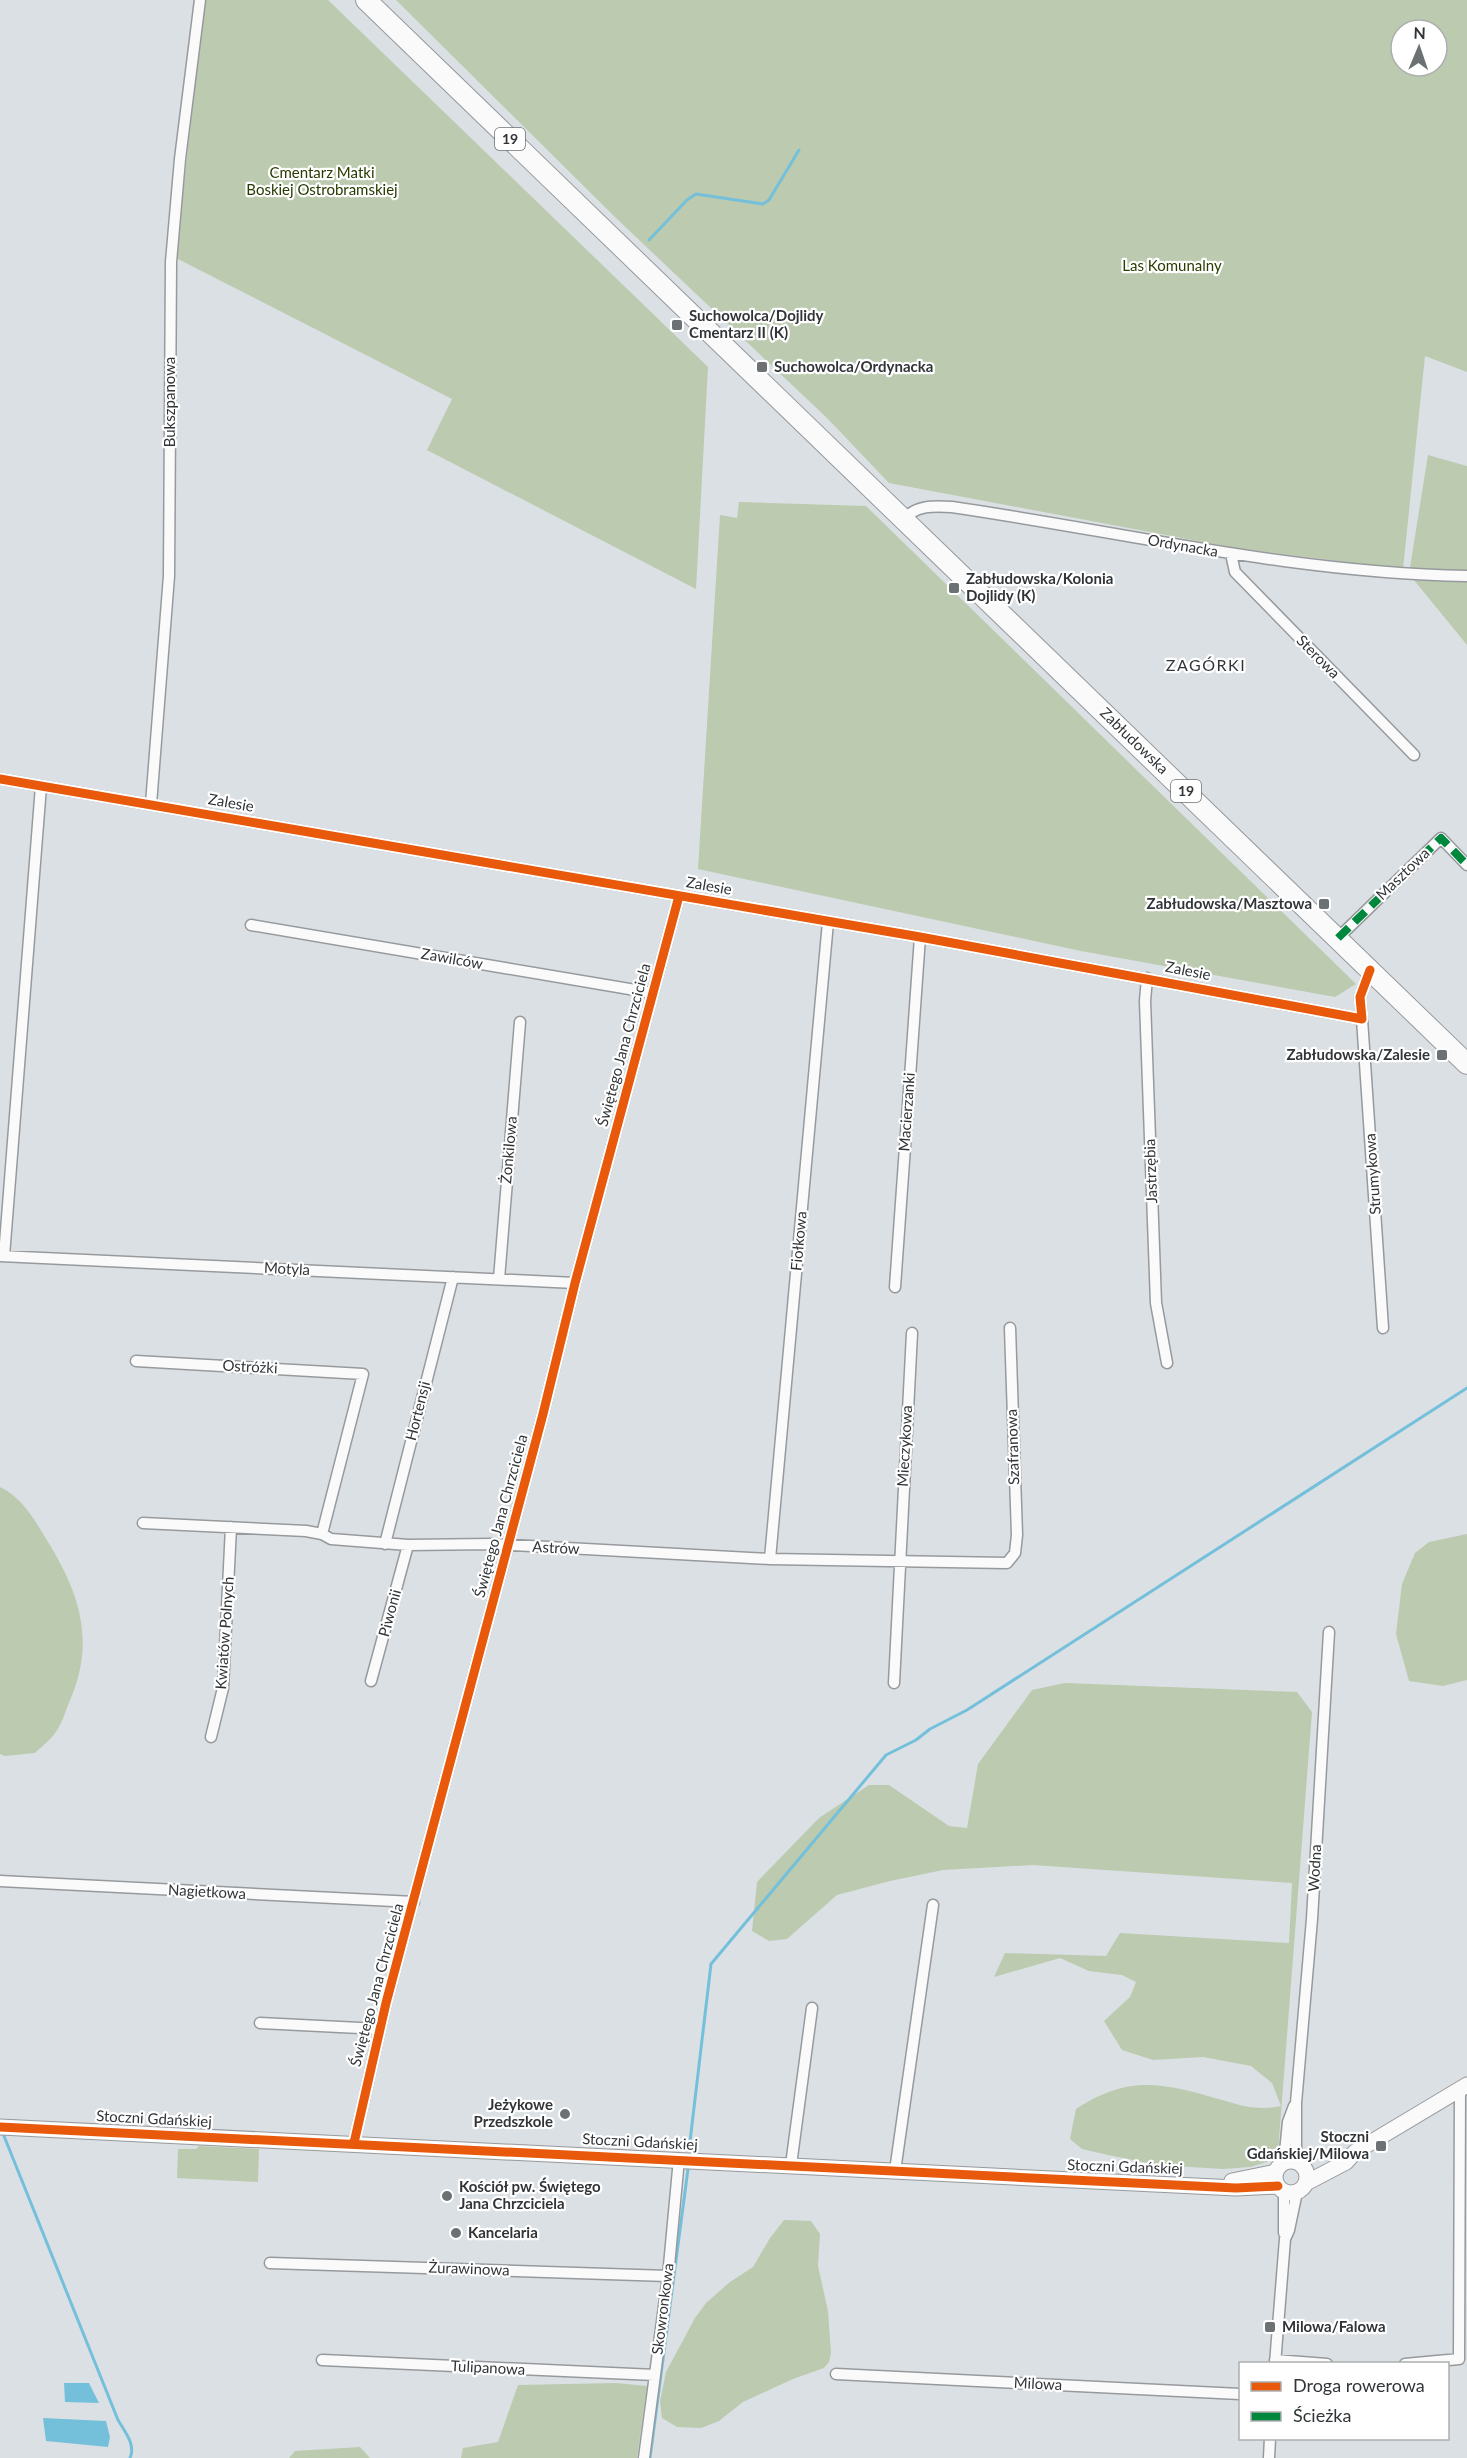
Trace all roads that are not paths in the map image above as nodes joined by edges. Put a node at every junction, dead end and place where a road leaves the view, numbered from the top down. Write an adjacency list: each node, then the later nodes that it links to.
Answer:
1 (200, 0): 9 (street, Bukszpanowa)
2 (366, 0): 3 (highway, 19)
3 (904, 519): 4 (street, Ordynacka); 15 (highway, Zabłudowska / 19)
4 (1231, 554): 5 (street, Ordynacka); 6 (street, Sterowa)
5 (1467, 576)
6 (1414, 754)
7 (0, 779): 8 (street, Zalesie)
8 (41, 786): 9 (street, Zalesie); 22 (street)
9 (150, 804): 11 (street, Zalesie)
10 (1467, 865): 15 (street, Masztowa)
11 (679, 896): 12 (street, Zalesie); 18 (street, Świętego Jana Chrzciciela)
12 (828, 922): 14 (street, Zalesie); 38 (street, Fiołkowa)
13 (250, 925): 18 (street, Zawilców)
14 (920, 937): 17 (street, Zalesie); 26 (street, Macierzanki)
15 (1338, 938): 16 (highway, Zabłudowska / 19)
16 (1370, 970): 19 (street); 21 (highway, Zabłudowska / 19)
17 (1147, 978): 19 (street, Zalesie); 31 (street, Jastrzębia)
18 (652, 993): 25 (street, Świętego Jana Chrzciciela)
19 (1362, 1019): 28 (street, Strumykowa)
20 (520, 1022): 24 (street, Żonkilowa)
21 (1467, 1064)
22 (2, 1256): 23 (street, Motyla)
23 (453, 1277): 24 (street, Motyla); 35 (street, Hortensji)
24 (499, 1279): 25 (street, Motyla)
25 (575, 1283): 37 (street, Świętego Jana Chrzciciela)
26 (895, 1287)
27 (1010, 1328): 40 (street, Szafranowa)
28 (1383, 1328)
29 (912, 1333): 39 (street, Mieczykowa)
30 (136, 1361): 34 (street, Ostróżki)
31 (1167, 1363)
32 (143, 1523): 33 (street, Astrów)
33 (231, 1527): 34 (street, Astrów); 44 (street, Kwiatów Polnych)
34 (322, 1534): 35 (street, Astrów)
35 (385, 1544): 36 (street, Astrów)
36 (408, 1545): 37 (street, Astrów); 42 (street, Piwonii)
37 (508, 1545): 38 (street, Astrów); 46 (street, Świętego Jana Chrzciciela)
38 (770, 1559): 39 (street, Astrów)
39 (899, 1560): 40 (street, Astrów); 43 (street, Mieczykowa)
40 (1006, 1563)
41 (1329, 1632): 57 (street, Wodna)
42 (371, 1681)
43 (894, 1683)
44 (211, 1737)
45 (0, 1881): 46 (street, Nagietkowa)
46 (414, 1902): 50 (street, Świętego Jana Chrzciciela)
47 (933, 1905): 56 (street)
48 (812, 2008): 55 (street)
49 (260, 2023): 50 (street)
50 (380, 2029): 53 (street, Świętego Jana Chrzciciela)
51 (1464, 2087): 57 (street, Stoczni Gdańskiej); 62 (street)
52 (0, 2127): 53 (street, Stoczni Gdańskiej)
53 (354, 2143): 54 (street, Stoczni Gdańskiej)
54 (679, 2159): 55 (street, Stoczni Gdańskiej); 59 (street, Skowronkowa)
55 (791, 2165): 56 (street, Stoczni Gdańskiej)
56 (895, 2171): 57 (street, Stoczni Gdańskiej)
57 (1291, 2177): 61 (street)
58 (270, 2263): 59 (street, Żurawinowa)
59 (668, 2276): 64 (street, Skowronkowa)
60 (322, 2360): 64 (street, Tulipanowa)
61 (1275, 2362)
62 (1423, 2362)
63 (836, 2374): 65 (street, Milowa)
64 (655, 2375): 67 (street, Skowronkowa)
65 (1239, 2394)
66 (1270, 2440): 68 (street)
67 (644, 2458)
68 (1269, 2458)

